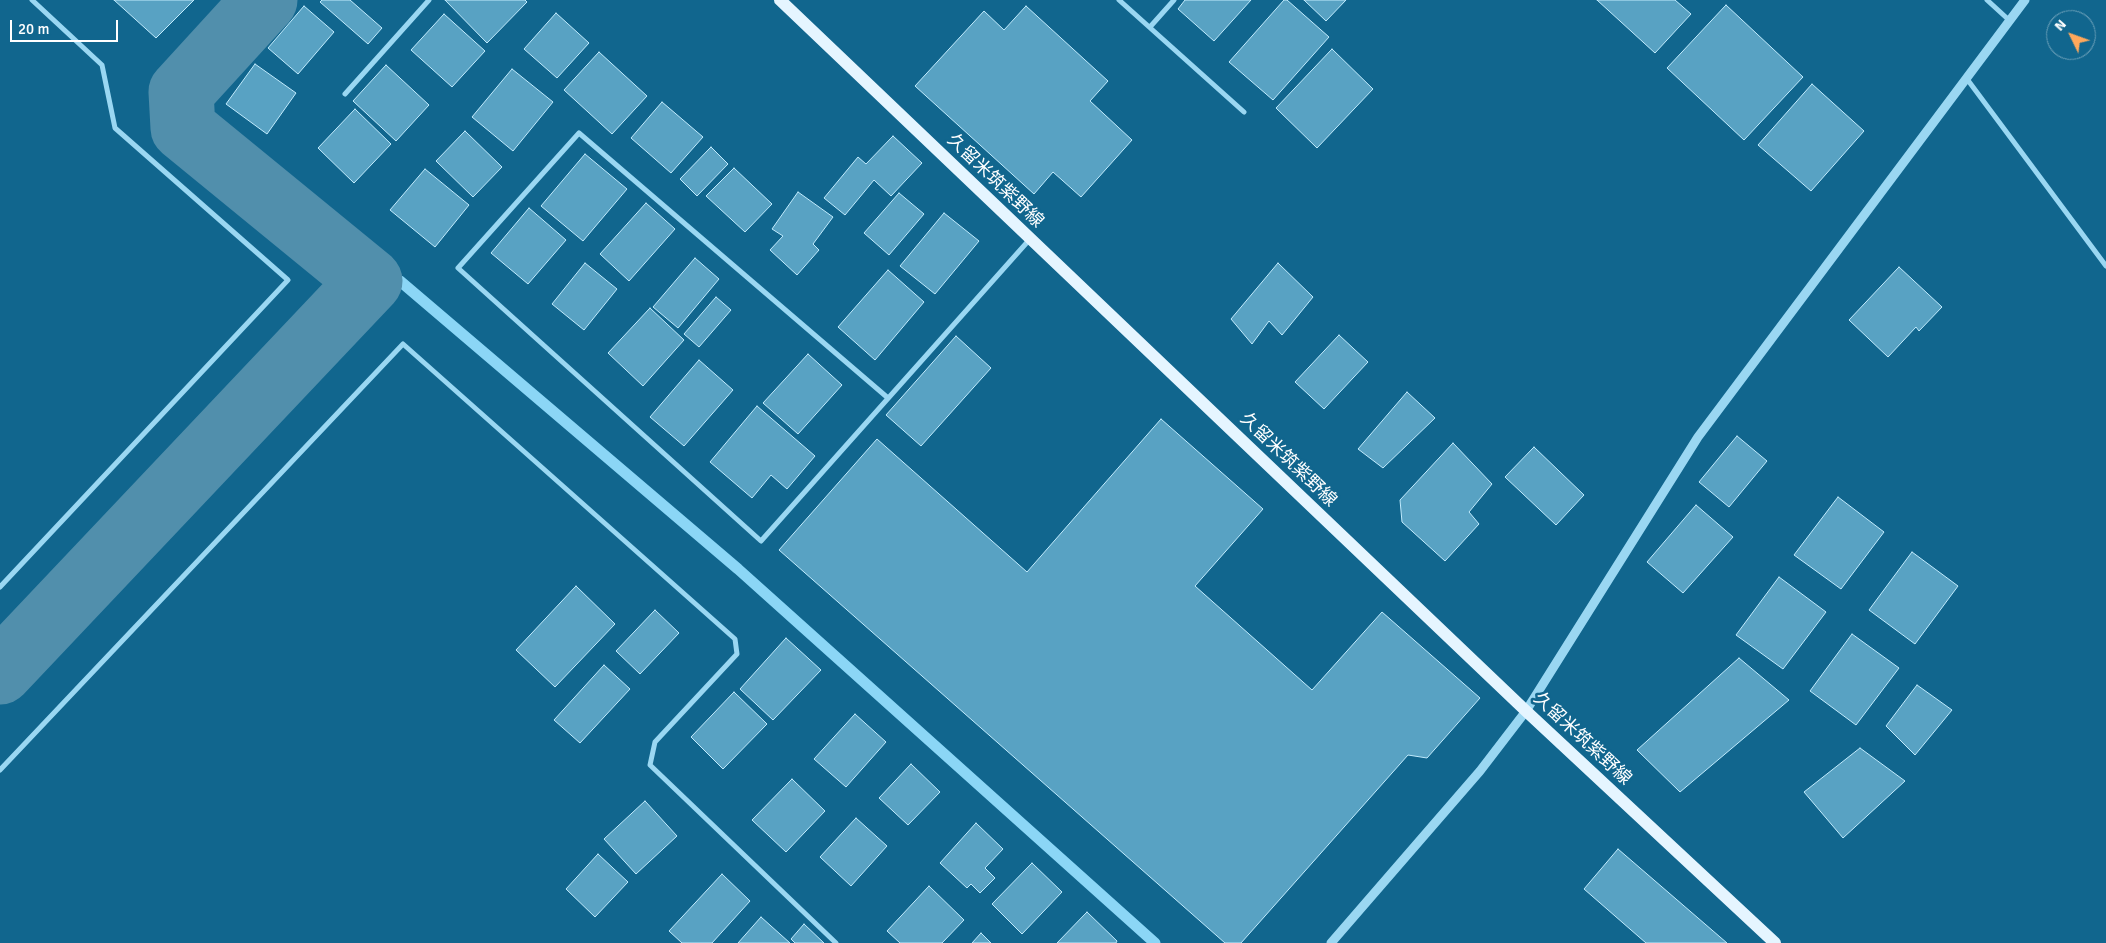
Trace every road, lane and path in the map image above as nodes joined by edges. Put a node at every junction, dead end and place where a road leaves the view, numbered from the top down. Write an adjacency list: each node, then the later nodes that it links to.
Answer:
1 (32, 0): 16 (street)
2 (429, 0): 11 (street)
3 (780, 0): 13 (main road, 久留米筑紫野線)
4 (1120, 0): 9 (street)
5 (1174, 0): 9 (street)
6 (1986, 0): 8 (street)
7 (2025, 0): 8 (street)
8 (2010, 21): 10 (street)
9 (1150, 27): 12 (street)
10 (1967, 79): 14 (street); 17 (street)
11 (345, 94)
12 (1244, 112)
13 (1030, 238): 15 (street); 17 (main road, 久留米筑紫野線)
14 (2106, 266)
15 (888, 398): 15 (street)
16 (0, 587)
17 (1526, 712): 20 (street); 21 (main road, 久留米筑紫野線)
18 (0, 770): 19 (street)
19 (836, 943)
20 (1331, 943)
21 (1775, 943)

